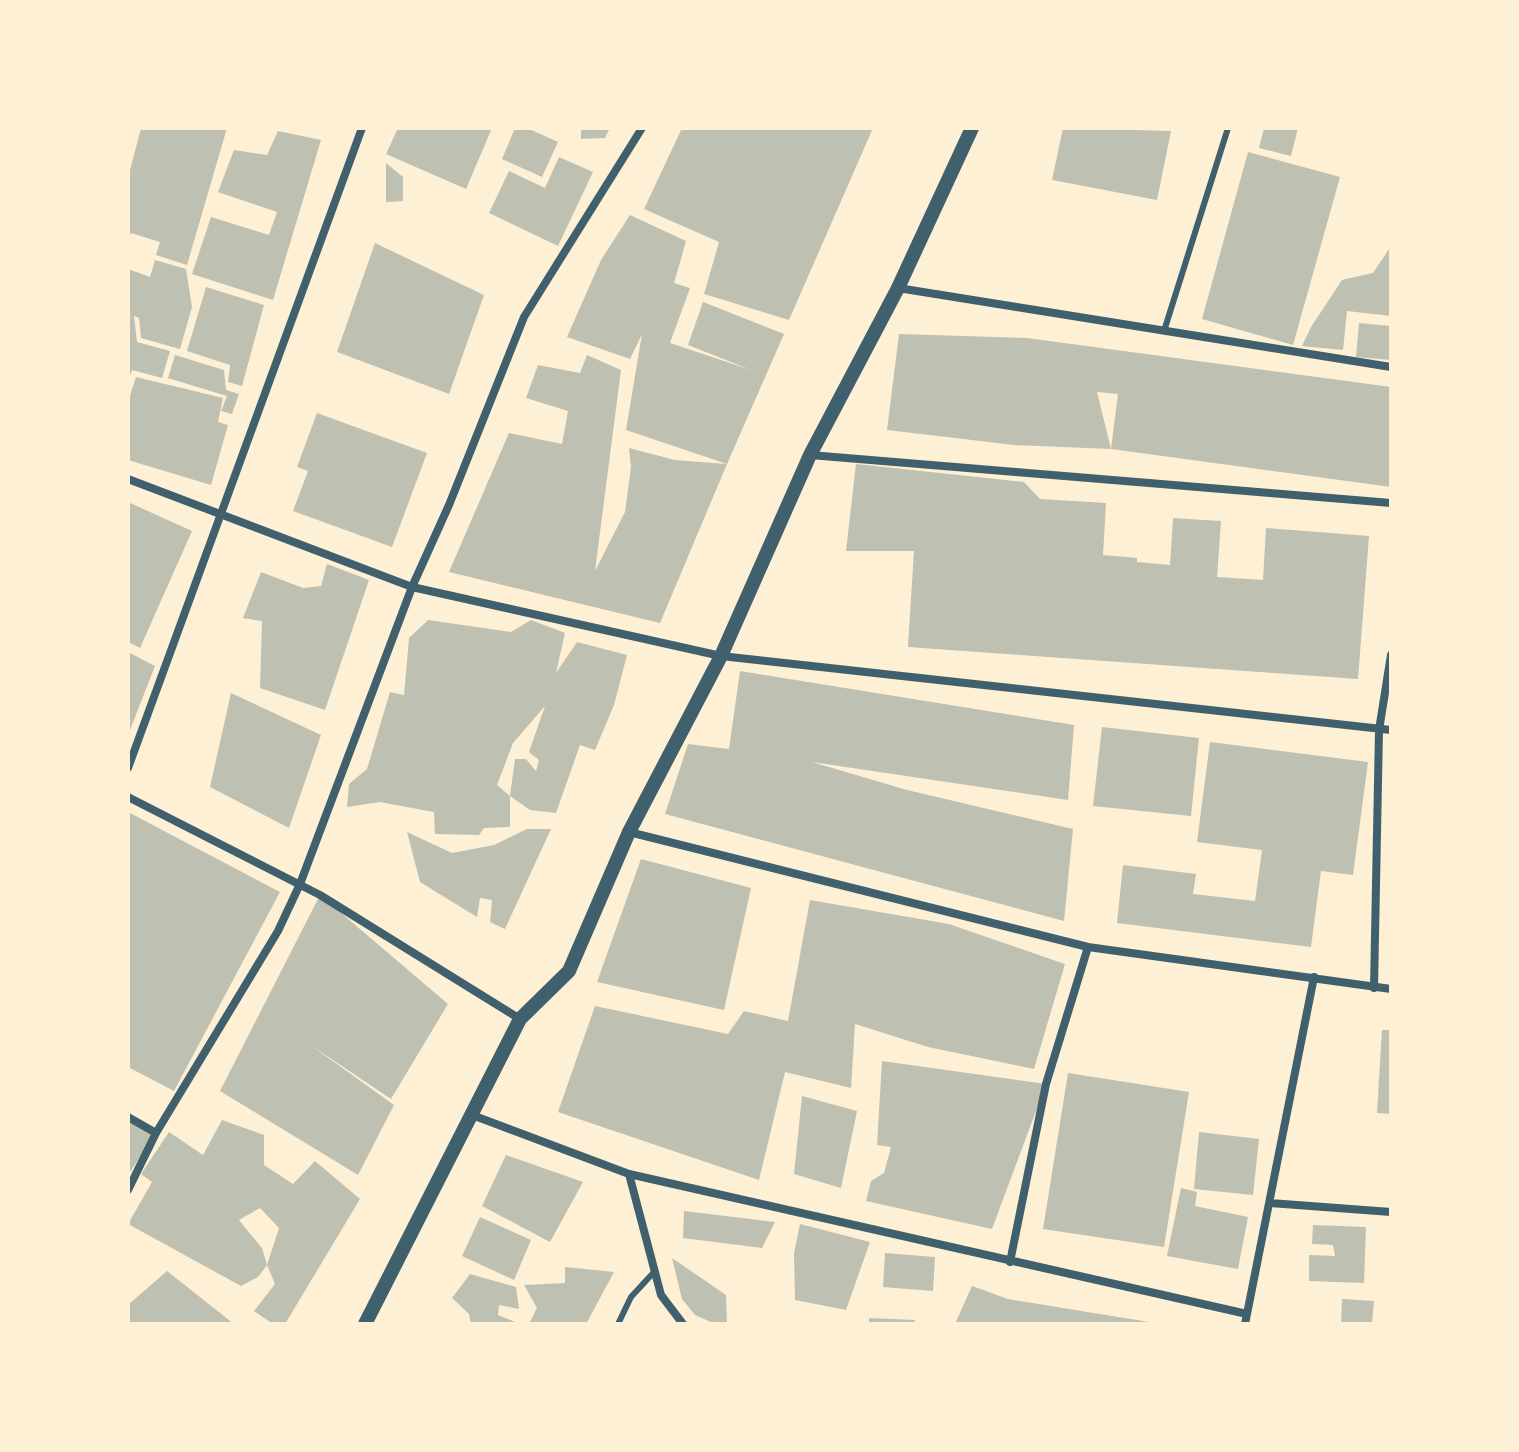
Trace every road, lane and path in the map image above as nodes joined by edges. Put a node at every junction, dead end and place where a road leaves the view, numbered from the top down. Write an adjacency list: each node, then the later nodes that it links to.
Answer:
1 (362, 128): 11 (street)
2 (642, 128): 12 (street)
3 (972, 128): 5 (street)
4 (1228, 128): 6 (lane)
5 (898, 288): 6 (street); 8 (street)
6 (1164, 331): 7 (street)
7 (1391, 367)
8 (810, 455): 10 (street); 14 (street)
9 (128, 479): 11 (street)
10 (1391, 503)
11 (221, 516): 12 (street); 17 (street)
12 (412, 587): 14 (street); 20 (street)
13 (1391, 655): 15 (street)
14 (721, 656): 15 (street); 19 (street)
15 (1379, 730): 16 (street); 23 (street)
16 (1391, 730)
17 (128, 768)
18 (128, 797): 20 (street)
19 (629, 832): 21 (street); 25 (street)
20 (300, 884): 25 (street); 28 (street)
21 (1088, 947): 22 (street); 33 (street)
22 (1314, 977): 23 (street); 31 (street)
23 (1374, 988): 24 (street)
24 (1391, 989)
25 (520, 1019): 26 (street)
26 (472, 1115): 29 (street); 36 (street)
27 (128, 1117): 28 (street)
28 (156, 1133): 30 (street)
29 (629, 1174): 33 (street); 34 (street)
30 (128, 1190)
31 (1270, 1203): 32 (street); 35 (street)
32 (1391, 1212)
33 (1010, 1262): 35 (street)
34 (655, 1271): 37 (lane); 38 (street)
35 (1246, 1319)
36 (365, 1324)
37 (618, 1324)
38 (683, 1324)

